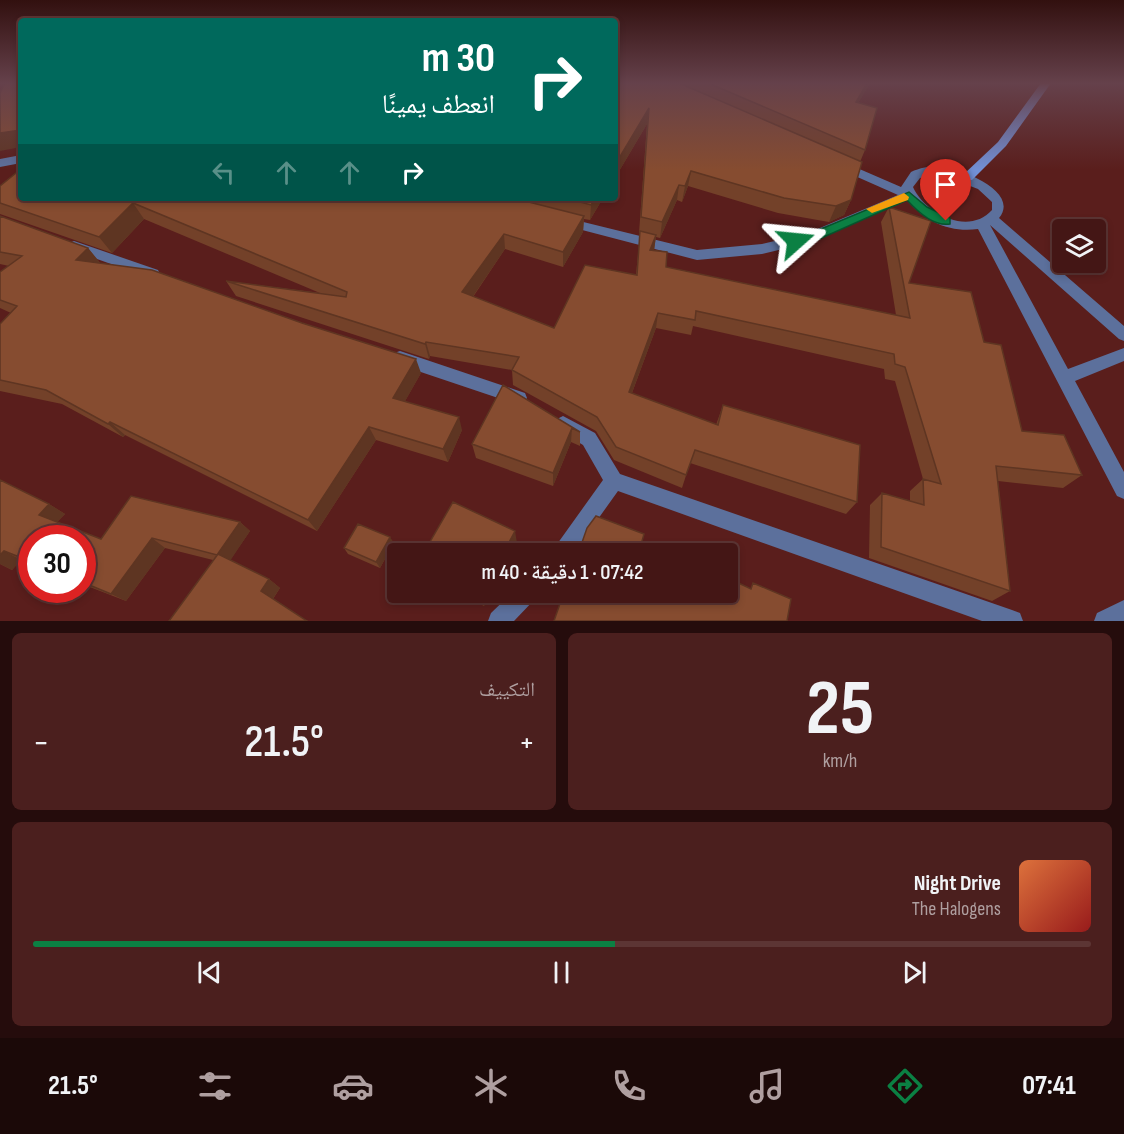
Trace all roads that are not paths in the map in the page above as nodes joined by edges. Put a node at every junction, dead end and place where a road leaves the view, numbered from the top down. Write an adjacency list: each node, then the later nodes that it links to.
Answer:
1 (1025, 112): 5 (street)
2 (18, 160): 4 (street)
3 (834, 162): 6 (street)
4 (0, 163)
5 (968, 177): 6 (street); 8 (street)
6 (909, 195): 7 (street); 8 (street)
7 (545, 216)
8 (987, 221): 11 (street); 14 (street)
9 (56, 240): 10 (street)
10 (169, 280)
11 (1124, 335)
12 (381, 352): 15 (street)
13 (1124, 354): 14 (street)
14 (1064, 378): 18 (street)
15 (531, 404)
16 (550, 416): 17 (street)
17 (614, 481): 19 (street); 23 (street)
18 (1124, 489)
19 (568, 543)
20 (517, 603): 22 (street)
21 (1124, 611): 24 (street)
22 (499, 621)
23 (1012, 621)
24 (1105, 621)

